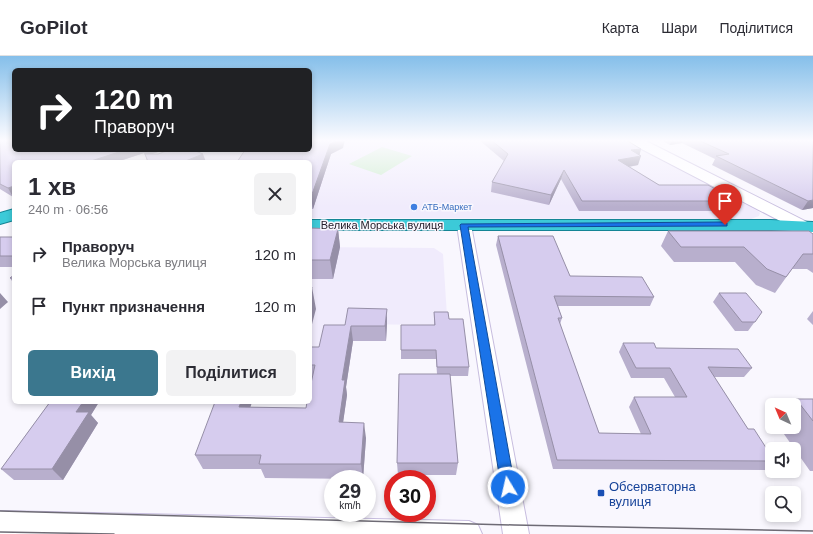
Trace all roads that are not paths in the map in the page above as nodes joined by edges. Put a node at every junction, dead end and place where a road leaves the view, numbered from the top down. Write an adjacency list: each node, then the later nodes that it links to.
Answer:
1 (679, 162): 8 (street)
2 (12, 215): 3 (highway)
3 (0, 219)
4 (0, 224): 5 (highway)
5 (12, 224)
6 (312, 225): 7 (highway, Велика Морська вулиця)
7 (464, 225): 8 (highway, Велика Морська вулиця); 11 (street)
8 (810, 228)
9 (0, 524): 10 (street)
10 (469, 534)
11 (516, 534)

